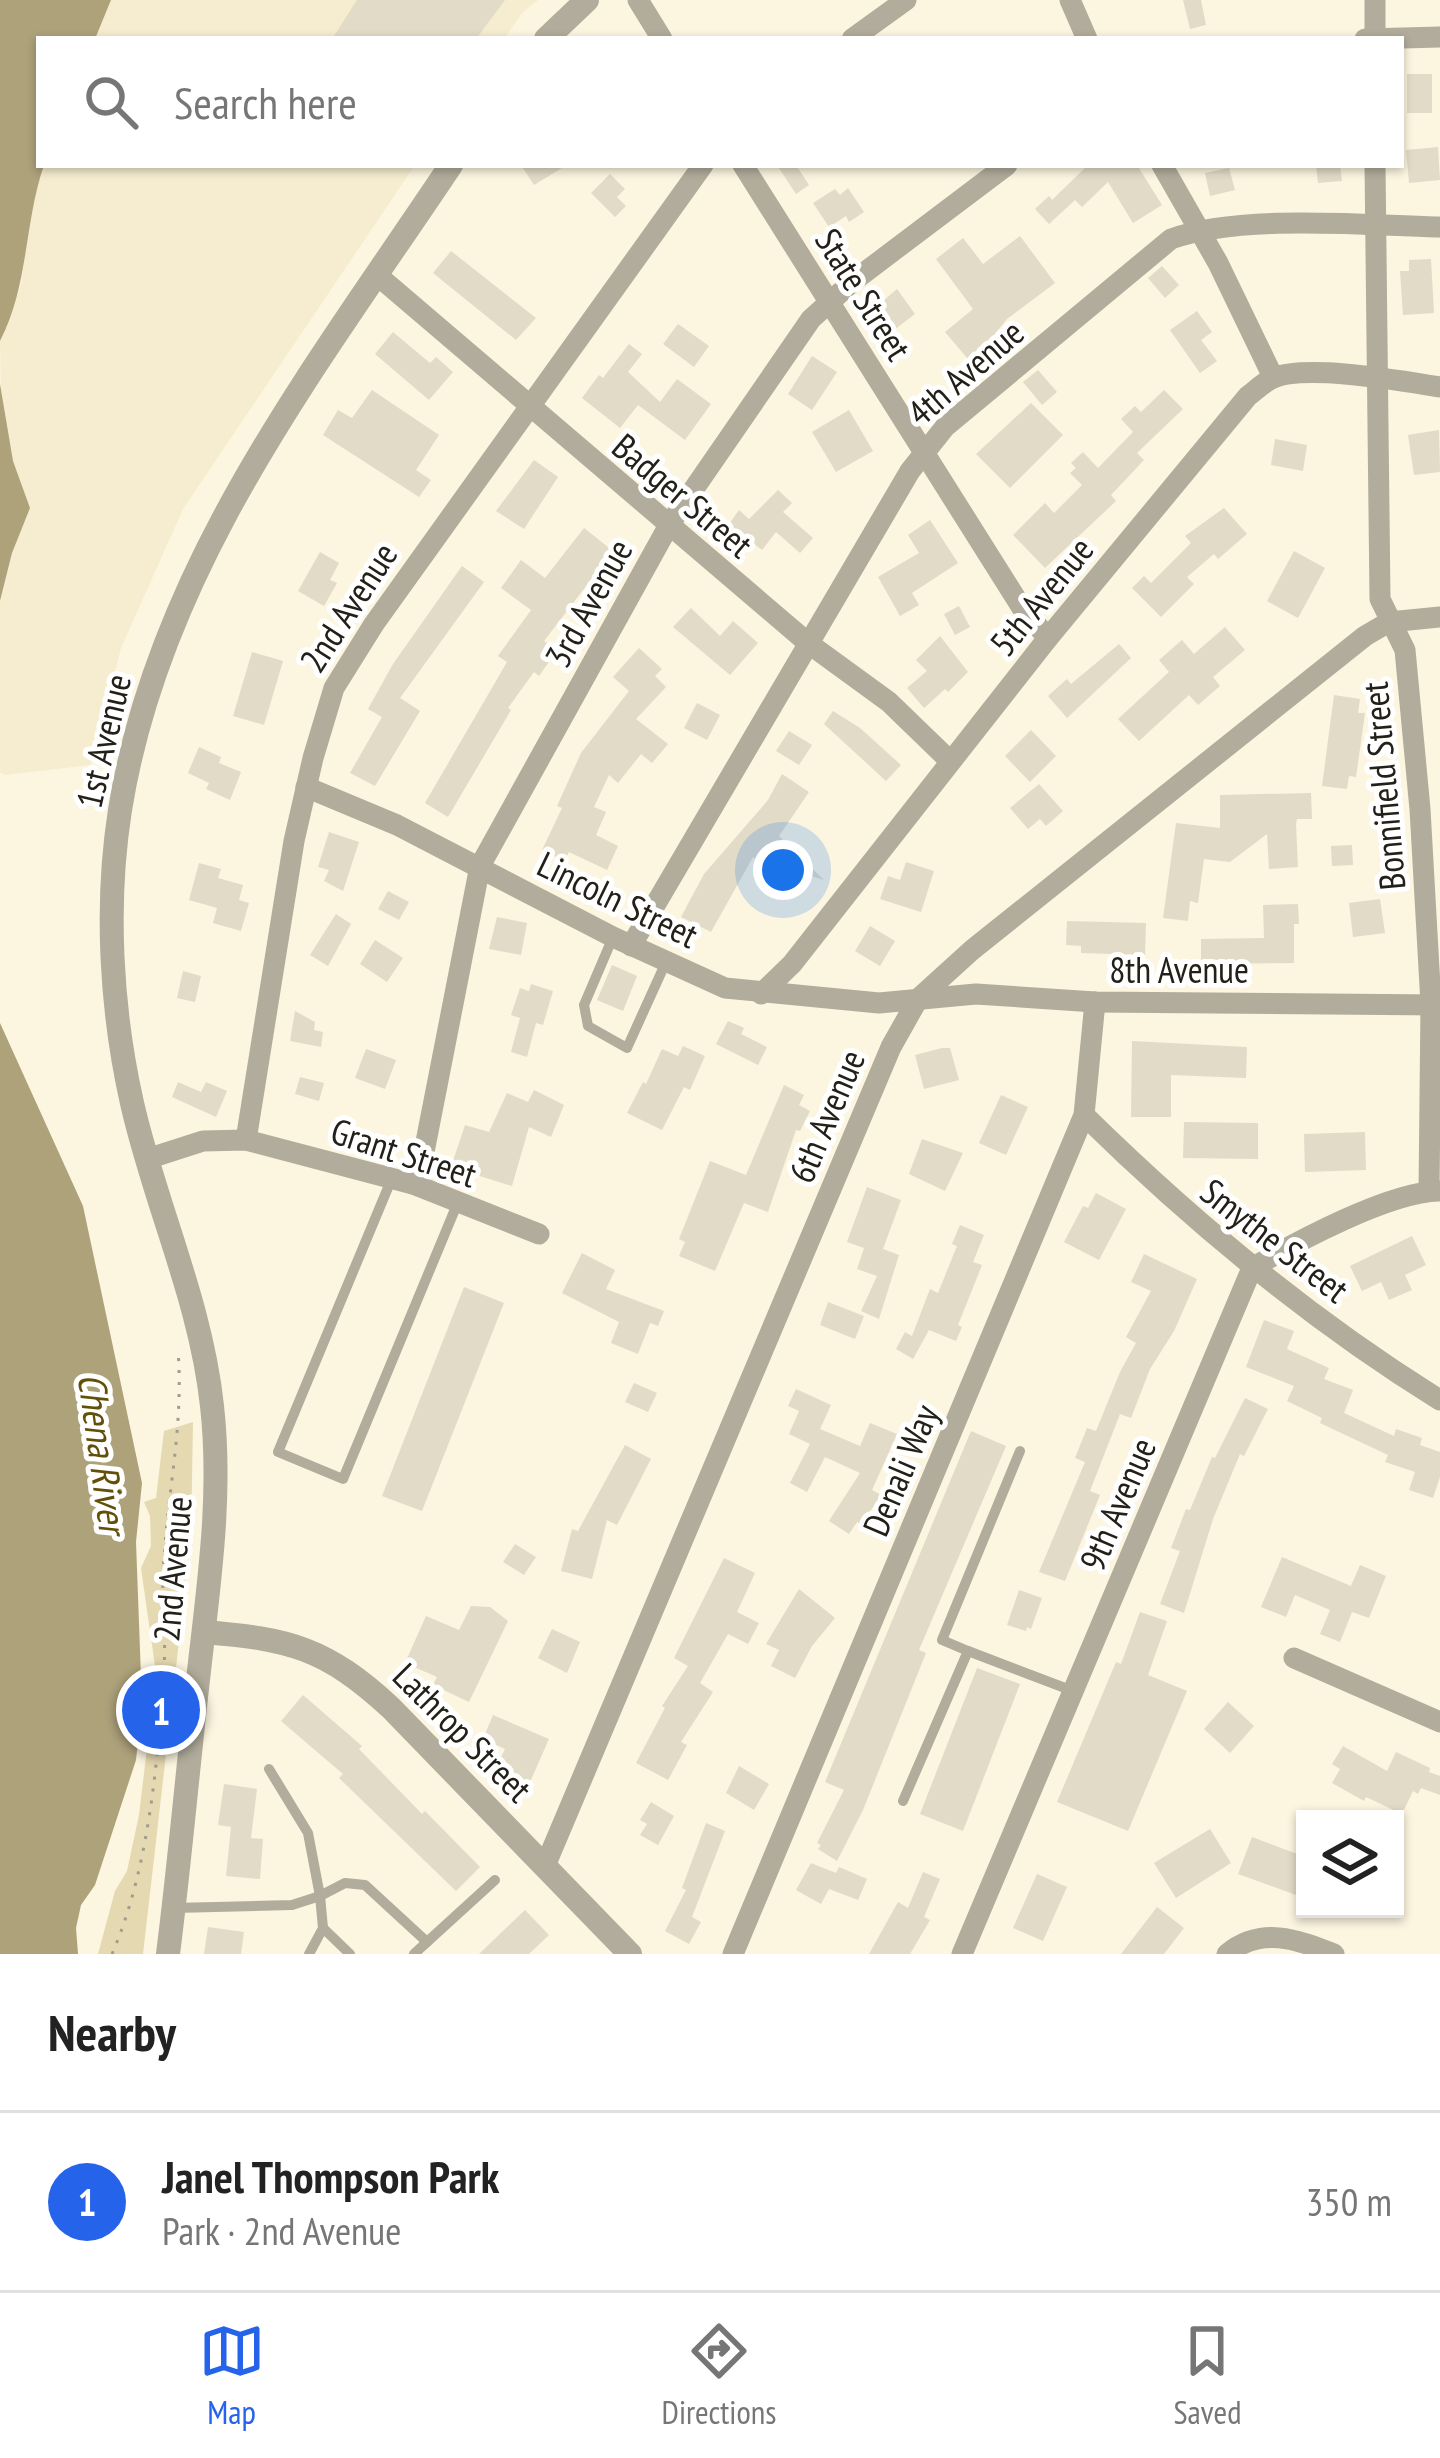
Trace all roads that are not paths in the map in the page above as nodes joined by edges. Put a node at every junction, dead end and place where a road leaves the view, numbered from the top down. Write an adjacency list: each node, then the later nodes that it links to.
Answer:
1 (587, 0): 6 (street)
2 (638, 0): 7 (street)
3 (906, 0): 8 (street)
4 (1070, 0): 9 (street)
5 (1376, 0): 10 (street)
6 (550, 36)
7 (660, 36)
8 (856, 36)
9 (1086, 36)
10 (1375, 36)
11 (1440, 37): 12 (street)
12 (1404, 38)
13 (449, 168): 22 (street, 1st Avenue)
14 (702, 168): 27 (street, 2nd Avenue)
15 (745, 168): 23 (street, State Street)
16 (1002, 168): 23 (street, 3rd Avenue)
17 (1164, 168): 21 (street)
18 (1376, 168): 19 (street, Bonnifield Street)
19 (1376, 225): 20 (street, 4th Avenue); 21 (street, 4th Avenue); 25 (street, Bonnifield Street)
20 (1440, 227)
21 (1198, 229): 24 (street); 28 (street, 4th Avenue)
22 (377, 275): 27 (street, Badger Street); 46 (street, 1st Avenue)
23 (828, 302): 28 (street, State Street); 29 (street, 3rd Avenue)
24 (1273, 377): 25 (street); 32 (street, 5th Avenue)
25 (1380, 379): 26 (street); 31 (street, Bonnifield Street)
26 (1440, 387)
27 (531, 410): 29 (street, Badger Street); 35 (street, 2nd Avenue)
28 (924, 449): 32 (street, State Street); 33 (street, 4th Avenue)
29 (669, 525): 33 (street, Badger Street); 37 (street, 3rd Avenue)
30 (1440, 617): 31 (street, 6th Avenue)
31 (1389, 622): 36 (street, Bonnifield Street); 41 (street, 6th Avenue)
32 (1048, 638): 34 (street, 5th Avenue)
33 (808, 643): 34 (street, Badger Street); 38 (street, 4th Avenue)
34 (950, 761): 40 (street, 5th Avenue)
35 (306, 788): 37 (street, Lincoln Street); 45 (street, 2nd Avenue)
36 (1430, 809): 43 (street, Bonnifield Street)
37 (480, 866): 38 (street, Lincoln Street); 47 (street, 3rd Avenue)
38 (622, 941): 39 (street, Lincoln Street); 39 (lane)
39 (666, 962): 40 (street, Lincoln Street)
40 (761, 994): 41 (street, Lincoln Street)
41 (918, 999): 42 (street, 8th Avenue); 62 (street, 6th Avenue)
42 (1095, 1002): 43 (street, 8th Avenue); 44 (street, Denali Way)
43 (1436, 1004): 48 (street, Bonnifield Street)
44 (1084, 1114): 51 (street, Smythe Street); 73 (street, Denali Way)
45 (246, 1140): 46 (street); 47 (street, Grant Street)
46 (147, 1159): 53 (street, 1st Avenue)
47 (402, 1181): 49 (street, Grant Street); 49 (lane)
48 (1435, 1191): 51 (street)
49 (458, 1202): 50 (street, Grant Street)
50 (539, 1234)
51 (1252, 1268): 52 (street, Smythe Street); 58 (street, 9th Avenue)
52 (1440, 1400)
53 (212, 1404): 55 (street, 2nd Avenue)
54 (1020, 1451): 56 (lane)
55 (204, 1632): 62 (street, Lathrop Street); 65 (street, 2nd Avenue)
56 (968, 1651): 58 (lane); 61 (lane)
57 (1294, 1658): 59 (street)
58 (1073, 1690): 74 (street, 9th Avenue)
59 (1440, 1721)
60 (269, 1769): 64 (lane)
61 (903, 1801)
62 (545, 1865): 72 (street, Lathrop Street)
63 (495, 1880): 67 (lane)
64 (320, 1896): 65 (lane); 66 (lane); 67 (lane)
65 (174, 1908): 68 (street, 2nd Avenue)
66 (323, 1928): 69 (lane); 70 (lane)
67 (427, 1942): 71 (lane)
68 (168, 1954)
69 (309, 1954)
70 (350, 1954)
71 (414, 1954)
72 (630, 1954)
73 (733, 1954)
74 (962, 1954)
75 (1227, 1954): 76 (street)
76 (1334, 1954)

